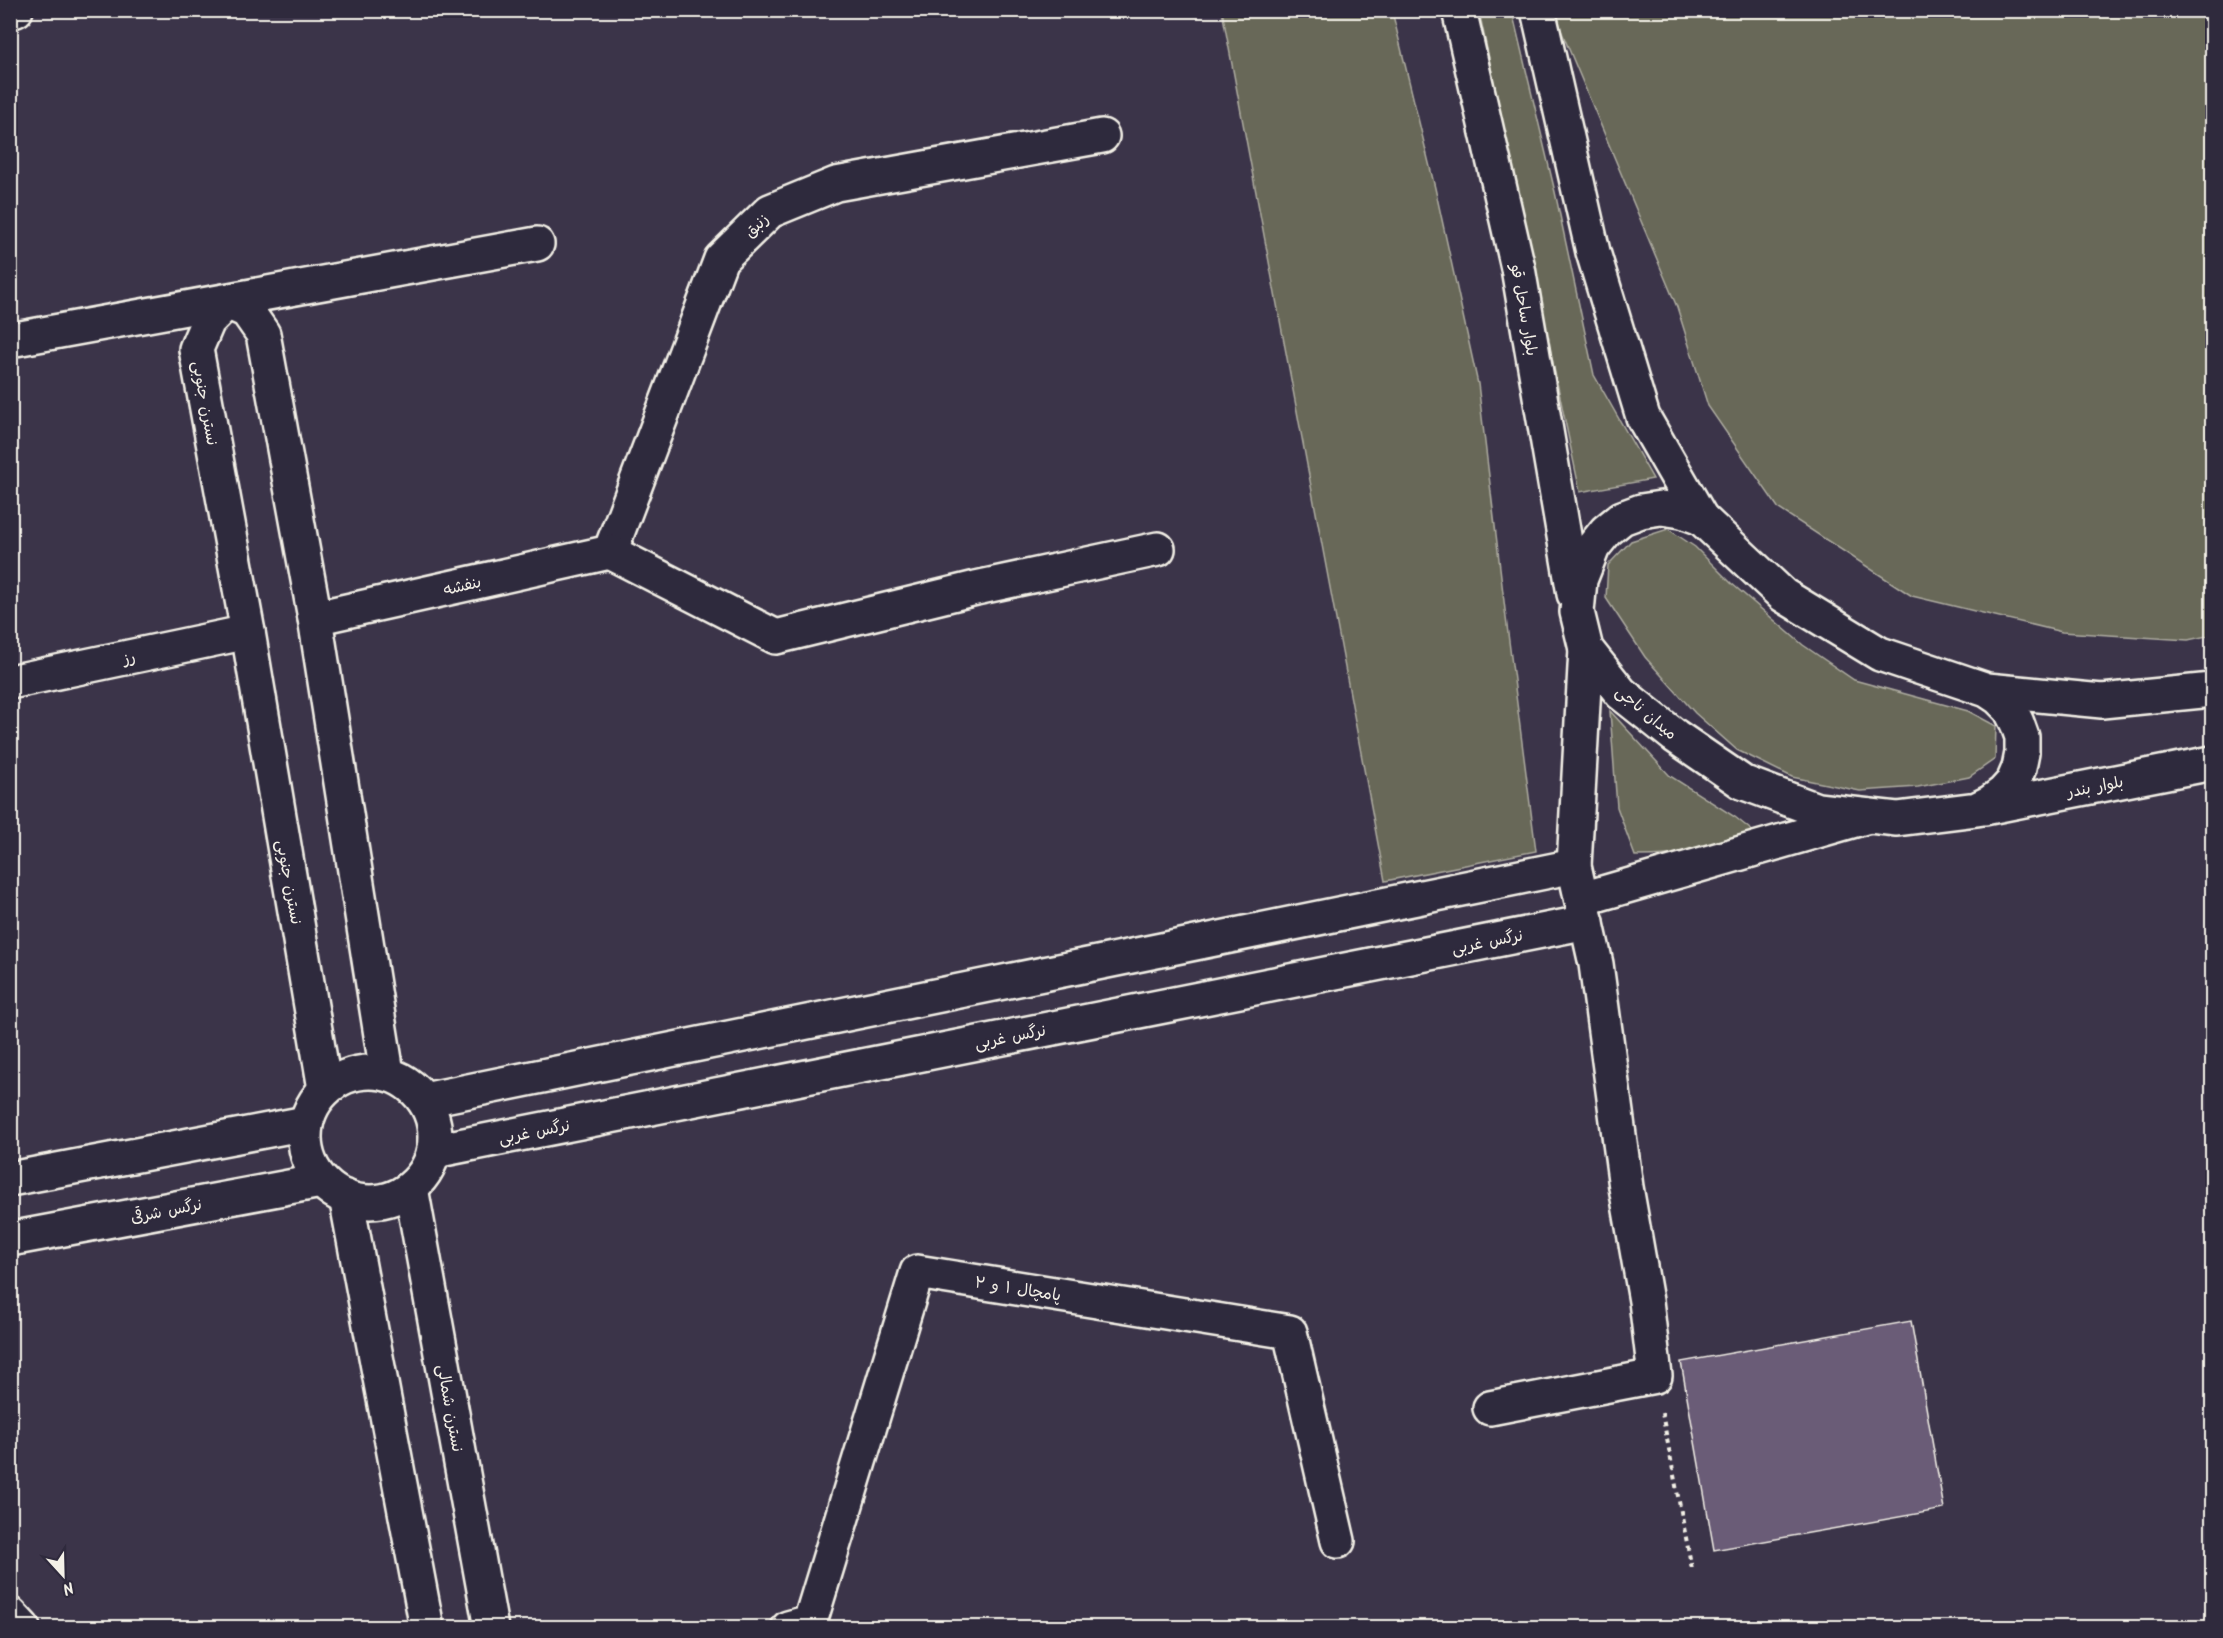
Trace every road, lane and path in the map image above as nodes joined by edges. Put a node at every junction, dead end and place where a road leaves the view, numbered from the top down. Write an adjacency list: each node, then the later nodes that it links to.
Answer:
1 (16, 10): 4 (street)
2 (1459, 10): 12 (street, بلوار ساحل قو)
3 (1538, 10): 9 (street)
4 (10, 12)
5 (1102, 136): 11 (street, زنبق)
6 (537, 244): 7 (street)
7 (227, 302): 8 (street); 13 (street); 14 (street, نسترن جنوبی)
8 (10, 340)
9 (1701, 518): 12 (street, میدان ناجی); 17 (street, میدان ناجی)
10 (1158, 549): 11 (street)
11 (610, 552): 13 (street, بنفشه)
12 (1577, 612): 15 (street, میدان ناجی)
13 (315, 618): 24 (street)
14 (248, 632): 16 (street, رز); 25 (street, نسترن جنوبی)
15 (1586, 649): 21 (street, میدان ناجی); 22 (street)
16 (10, 682)
17 (1987, 690): 18 (street); 20 (street, میدان ناجی)
18 (2212, 690)
19 (2212, 763): 20 (street, بلوار بندر)
20 (1977, 809): 21 (street, میدان ناجی)
21 (1869, 816): 23 (street, نرگس غربی)
22 (1574, 866): 23 (street); 26 (street)
23 (1584, 911): 28 (street, نرگس غربی); 33 (street)
24 (387, 1073): 25 (street); 26 (street)
25 (325, 1089): 27 (street)
26 (424, 1100): 28 (street)
27 (306, 1123): 29 (street); 31 (street)
28 (434, 1151): 30 (street)
29 (10, 1179)
30 (411, 1188): 31 (street); 40 (street, نسترن شمالی)
31 (333, 1189): 32 (street, نرگس شرقی); 39 (street)
32 (10, 1239)
33 (1655, 1376): 34 (street); 36 (path)
34 (1490, 1408)
35 (1338, 1541): 41 (street, پامچال ۱ و ۲)
36 (1692, 1569)
37 (10, 1614): 38 (street)
38 (23, 1628)
39 (427, 1628)
40 (491, 1628)
41 (788, 1628)

